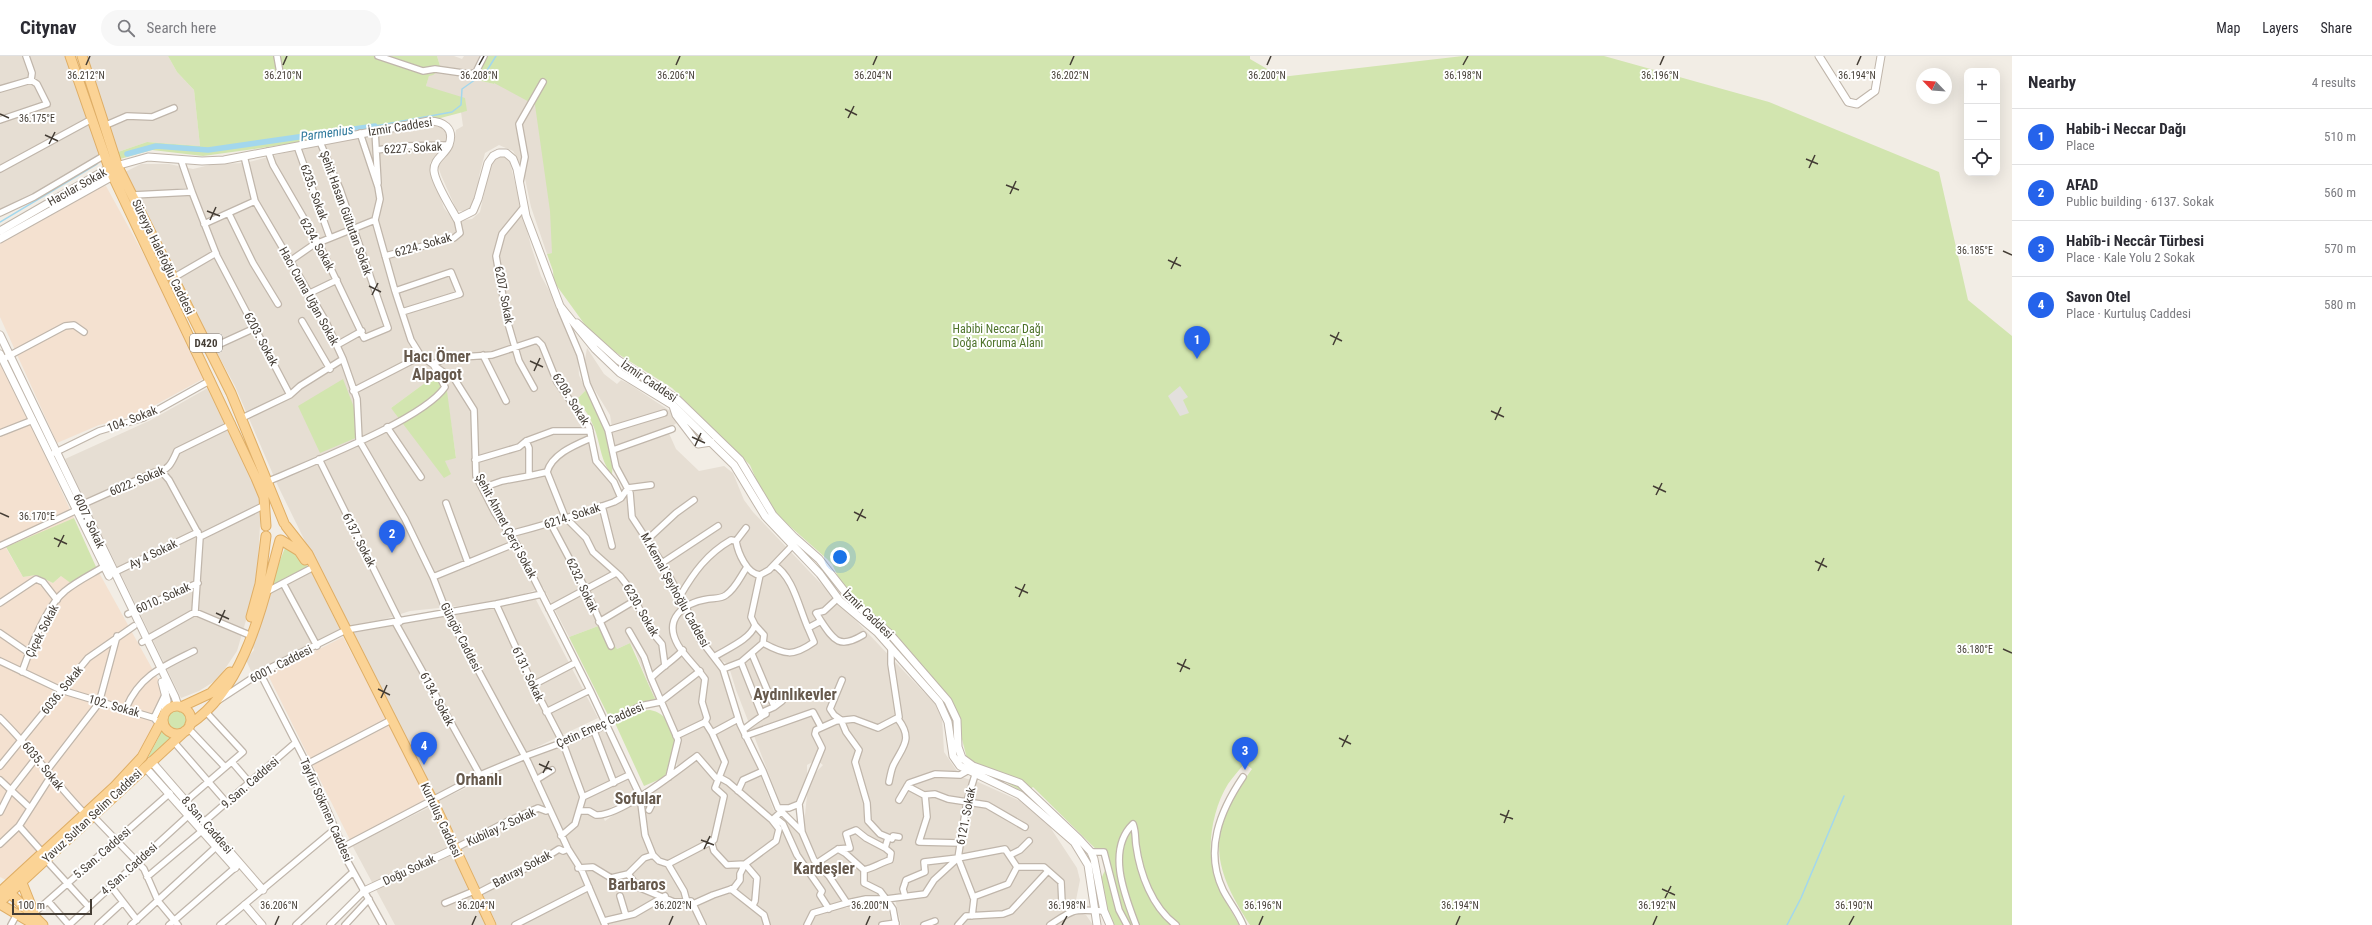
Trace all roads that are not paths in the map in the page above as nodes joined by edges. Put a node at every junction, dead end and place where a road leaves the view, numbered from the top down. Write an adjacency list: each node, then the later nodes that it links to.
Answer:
1 (26, 56): 10 (street)
2 (277, 56): 9 (street)
3 (378, 56): 4 (street)
4 (484, 56)
5 (1819, 56): 6 (street)
6 (1881, 56)
7 (84, 57): 8 (street); 16 (main road, D420)
8 (71, 58): 14 (main road, D420)
9 (280, 73)
10 (31, 80): 12 (street); 15 (street)
11 (543, 82): 29 (street)
12 (0, 89)
13 (174, 108): 16 (street)
14 (92, 119): 24 (main road, D420); 27 (street)
15 (0, 120)
16 (104, 126): 28 (main road, D420)
17 (374, 131): 18 (street, İzmir Caddesi); 20 (street, İzmir Caddesi); 22 (street)
18 (360, 133): 19 (street, İzmir Caddesi); 30 (street, Şehit Ahmet Çerçi Sokak)
19 (320, 142): 21 (street, İzmir Caddesi); 40 (street, Şehit Hasan Gültutan Sokak)
20 (449, 145): 22 (street, 6227. Sokak); 37 (street)
21 (298, 146): 23 (street, İzmir Caddesi); 42 (street, 6235. Sokak)
22 (377, 150): 30 (street)
23 (268, 151): 25 (street, İzmir Caddesi); 44 (street, 6234. Sokak)
24 (105, 155): 28 (main road, D420); 35 (street)
25 (244, 156): 26 (street, İzmir Caddesi); 33 (street, Hacı Cuma Uğan Sokak)
26 (181, 160): 28 (street, İzmir Caddesi); 31 (street, 6203. Sokak)
27 (0, 169)
28 (113, 170): 32 (main road, Süreyya Halefoğlu Caddesi / D420); 41 (street, Hacılar Sokak); 43 (street, Hacılar Sokak); 71 (main road, Süreyya Halefoğlu Caddesi / D420)
29 (520, 182): 34 (street, İzmir Caddesi); 37 (street, İzmir Caddesi)
30 (378, 187): 38 (street, Şehit Ahmet Çerçi Sokak)
31 (192, 192): 32 (street); 39 (street, 6203. Sokak)
32 (133, 195): 48 (main road, Süreyya Halefoğlu Caddesi / D420)
33 (256, 201): 36 (street); 47 (street, Hacı Cuma Uğan Sokak)
34 (524, 207): 53 (street, İzmir Caddesi); 62 (street, 6207. Sokak)
35 (0, 213)
36 (229, 214): 39 (street); 52 (street)
37 (457, 219): 46 (street, 6224. Sokak)
38 (376, 220): 40 (street); 46 (street, Şehit Ahmet Çerçi Sokak)
39 (204, 224): 45 (street, 6203. Sokak)
40 (354, 230): 42 (street); 60 (street, Şehit Hasan Gültutan Sokak)
41 (0, 231)
42 (330, 238): 44 (street)
43 (0, 239)
44 (317, 243): 47 (street); 49 (street, 6234. Sokak)
45 (216, 253): 48 (street); 56 (street, 6203. Sokak)
46 (385, 256): 50 (street, Şehit Ahmet Çerçi Sokak)
47 (290, 261): 51 (street, Hacı Cuma Uğan Sokak)
48 (173, 278): 63 (main road, Süreyya Halefoğlu Caddesi / D420)
49 (337, 280): 51 (street); 57 (street, 6234. Sokak)
50 (395, 291): 54 (street, Şehit Ahmet Çerçi Sokak); 54 (street)
51 (310, 293): 61 (street, Hacı Cuma Uğan Sokak)
52 (278, 304)
53 (560, 306): 76 (street, İzmir Caddesi); 83 (street, M.Kemal Şeyhoğlu Caddesi); 280 (street, İzmir Caddesi)
54 (402, 312): 66 (street, Şehit Ahmet Çerçi Sokak)
55 (302, 321): 70 (street)
56 (255, 328): 63 (street); 74 (street, 6203. Sokak)
57 (362, 331): 60 (street, 6234. Sokak); 61 (street)
58 (84, 332): 64 (street)
59 (0, 335): 64 (street, 6007. Sokak)
60 (364, 338)
61 (337, 345): 68 (street, Hacı Cuma Uğan Sokak)
62 (516, 346): 65 (street, 6208. Sokak); 72 (street, 6207. Sokak); 84 (street, 6208. Sokak)
63 (208, 349): 78 (main road, Süreyya Halefoğlu Caddesi / D420)
64 (10, 355): 67 (street); 91 (street, 6007. Sokak)
65 (483, 355): 69 (street, 6208. Sokak); 75 (street)
66 (421, 356): 69 (street, Şehit Ahmet Çerçi Sokak); 73 (street)
67 (2, 359): 79 (street, 6007. Sokak)
68 (343, 359): 70 (street); 73 (street, Hacı Cuma Uğan Sokak)
69 (433, 364): 81 (street); 93 (street, Şehit Ahmet Çerçi Sokak)
70 (330, 369): 74 (street)
71 (211, 380): 80 (main road, Süreyya Halefoğlu Caddesi / D420); 91 (street, 104. Sokak)
72 (534, 388)
73 (353, 391): 87 (street, Hacı Cuma Uğan Sokak)
74 (290, 395): 78 (street)
75 (506, 401)
76 (673, 406): 89 (street, İzmir Caddesi); 89 (street)
77 (664, 413): 83 (street)
78 (242, 418): 98 (main road, Süreyya Halefoğlu Caddesi / D420)
79 (33, 420): 85 (street); 91 (street, 6007. Sokak)
80 (232, 424): 94 (street, 6022. Sokak); 105 (main road, Süreyya Halefoğlu Caddesi / D420)
81 (387, 427): 87 (street); 97 (street)
82 (672, 429): 90 (street)
83 (608, 430): 90 (street, M.Kemal Şeyhoğlu Caddesi)
84 (590, 431): 86 (street, 6208. Sokak); 88 (street)
85 (0, 433)
86 (591, 438): 95 (street); 102 (street, 6208. Sokak)
87 (359, 440): 92 (street); 133 (street, Güngör Caddesi)
88 (526, 441): 93 (street); 96 (street)
89 (710, 442): 123 (street, İzmir Caddesi)
90 (612, 450): 101 (street, M.Kemal Şeyhoğlu Caddesi)
91 (53, 453): 107 (street, 6007. Sokak)
92 (319, 459): 98 (street); 150 (street, 6137. Sokak)
93 (475, 460): 100 (street, Şehit Ahmet Çerçi Sokak)
94 (162, 472): 107 (street, 6022. Sokak); 115 (street)
95 (547, 472): 96 (street); 108 (street, 6230. Sokak)
96 (530, 476): 100 (street)
97 (421, 477)
98 (267, 482): 110 (main road, Süreyya Halefoğlu Caddesi / D420)
99 (651, 485): 101 (street)
100 (482, 488): 114 (street, Şehit Ahmet Çerçi Sokak)
101 (628, 488): 102 (street); 117 (street, M.Kemal Şeyhoğlu Caddesi)
102 (621, 498): 106 (street, 6214. Sokak)
103 (694, 500): 117 (street)
104 (446, 503): 124 (street)
105 (265, 505): 111 (main road, Süreyya Halefoğlu Caddesi / D420); 115 (street, Ay 4 Sokak)
106 (602, 506): 108 (street, 6214. Sokak); 122 (street)
107 (78, 507): 121 (street, 6022. Sokak); 127 (street, 6007. Sokak); 131 (street, 6007. Sokak)
108 (565, 517): 109 (street, 6214. Sokak); 130 (street, 6230. Sokak)
109 (551, 524): 114 (street, 6214. Sokak); 136 (street, 6232. Sokak)
110 (285, 525): 111 (main road); 118 (main road); 156 (main road, Süreyya Halefoğlu Caddesi)
111 (266, 526): 116 (main road)
112 (718, 526): 125 (street)
113 (746, 528): 119 (street)
114 (510, 534): 120 (street, Şehit Ahmet Çerçi Sokak)
115 (199, 535): 131 (street, Ay 4 Sokak); 134 (street)
116 (266, 536): 118 (main road); 159 (main road)
117 (648, 539): 125 (street, M.Kemal Şeyhoğlu Caddesi)
118 (281, 540): 129 (main road); 137 (main road, Yavuz Sultan Selim Caddesi)
119 (736, 541): 128 (street); 139 (street)
120 (516, 543): 124 (street); 138 (street, Şehit Ahmet Çerçi Sokak)
121 (0, 546)
122 (612, 546)
123 (792, 546): 126 (street); 140 (street, İzmir Caddesi)
124 (468, 563): 133 (street)
125 (662, 563): 139 (street, M.Kemal Şeyhoğlu Caddesi)
126 (774, 565): 132 (street); 155 (street)
127 (105, 566): 131 (street, 6007. Sokak); 141 (street, Çiçek Sokak)
128 (748, 566): 132 (street); 145 (street)
129 (310, 569): 135 (street); 156 (main road)
130 (616, 572): 136 (street); 142 (street, 6230. Sokak)
131 (111, 574): 148 (street, 6007. Sokak)
132 (760, 575): 153 (street)
133 (433, 576): 149 (street, Güngör Caddesi)
134 (198, 583): 147 (street); 148 (street, 6010. Sokak)
135 (283, 583): 137 (street); 164 (street)
136 (585, 588): 146 (street); 151 (street, 6232. Sokak)
137 (266, 592): 187 (main road, Yavuz Sultan Selim Caddesi)
138 (542, 594): 144 (street, 6001. Caddesi); 146 (street, Şehit Ahmet Çerçi Sokak)
139 (680, 596): 145 (street, M.Kemal Şeyhoğlu Caddesi)
140 (838, 598): 152 (street); 166 (street, İzmir Caddesi)
141 (57, 600): 143 (street); 169 (street, Çiçek Sokak)
142 (634, 601): 151 (street); 175 (street, 6230. Sokak)
143 (0, 603)
144 (496, 604): 149 (street, 6001. Caddesi); 183 (street, 6131. Sokak)
145 (686, 607): 167 (street); 171 (street, M.Kemal Şeyhoğlu Caddesi)
146 (549, 609): 174 (street, Şehit Ahmet Çerçi Sokak)
147 (195, 612): 159 (street); 162 (street)
148 (130, 613): 154 (street, 6007. Sokak); 162 (street, 6007. Sokak)
149 (447, 613): 150 (street, 6001. Caddesi); 215 (street, Güngör Caddesi)
150 (398, 622): 156 (street, 6001. Caddesi); 227 (street, 6134. Sokak)
151 (599, 622): 165 (street, 6232. Sokak)
152 (821, 622): 155 (street); 160 (street)
153 (755, 625): 163 (street); 171 (street)
154 (134, 626): 161 (street, 6036. Sokak); 162 (street, 6007. Sokak)
155 (808, 628): 163 (street)
156 (346, 630): 164 (street, 6001. Caddesi); 201 (main road, Kurtuluş Caddesi)
157 (629, 632): 181 (street)
158 (0, 633): 169 (street)
159 (246, 634): 191 (main road)
160 (863, 634)
161 (117, 635): 184 (street, 6036. Sokak); 190 (street)
162 (144, 641): 176 (street, 6007. Sokak)
163 (763, 643): 170 (street)
164 (317, 646): 180 (street, 6001. Caddesi)
165 (611, 646)
166 (891, 648): 198 (street); 225 (street, İzmir Caddesi)
167 (683, 650): 175 (street); 178 (street)
168 (194, 651): 176 (street)
169 (29, 653): 179 (street, Çiçek Sokak)
170 (752, 654): 173 (street); 192 (street)
171 (714, 657): 177 (street, M.Kemal Şeyhoğlu Caddesi)
172 (0, 661): 179 (street, 102. Sokak)
173 (741, 662): 177 (street); 196 (street)
174 (575, 663): 183 (street); 185 (street, Şehit Ahmet Çerçi Sokak)
175 (665, 666): 181 (street)
176 (158, 669): 186 (street, 6007. Sokak); 191 (street, 6007. Sokak); 193 (street)
177 (723, 669): 200 (street, M.Kemal Şeyhoğlu Caddesi)
178 (700, 671): 189 (street); 203 (street)
179 (22, 672): 184 (street, 102. Sokak)
180 (260, 673): 187 (street, 6001. Caddesi); 213 (street, Tayfur Sökmen Caddesi)
181 (651, 678): 189 (street)
182 (842, 680): 202 (street)
183 (533, 685): 195 (street, 6131. Sokak)
184 (62, 690): 190 (street, 102. Sokak); 211 (street, 6036. Sokak)
185 (590, 690): 195 (street); 204 (street, Şehit Ahmet Çerçi Sokak)
186 (167, 691): 199 (street); 199 (street)
187 (218, 701): 194 (main road, Yavuz Sultan Selim Caddesi)
188 (782, 701): 192 (street)
189 (660, 702): 204 (street, Çetin Emeç Caddesi); 210 (street)
190 (99, 703): 193 (street, 102. Sokak); 222 (street)
191 (179, 706): 199 (main road); 206 (main road)
192 (774, 706): 196 (street)
193 (126, 708): 199 (street, 102. Sokak)
194 (206, 712): 206 (main road, Yavuz Sultan Selim Caddesi); 217 (street)
195 (546, 712): 214 (street, 6131. Sokak)
196 (762, 715): 208 (street)
197 (0, 718): 211 (street, 6035. Sokak)
198 (898, 718): 202 (street); 235 (street)
199 (160, 719): 206 (main road); 258 (main road, Yavuz Sultan Selim Caddesi)
200 (738, 719): 208 (street, M.Kemal Şeyhoğlu Caddesi); 209 (street)
201 (391, 720): 219 (street); 248 (main road, Kurtuluş Caddesi)
202 (841, 720): 205 (street); 268 (street)
203 (705, 722): 209 (street); 210 (street)
204 (606, 723): 207 (street, Çetin Emeç Caddesi); 228 (street, Şehit Ahmet Çerçi Sokak)
205 (821, 727): 208 (street); 251 (street)
206 (188, 728): 212 (main road, Yavuz Sultan Selim Caddesi); 221 (street)
207 (594, 731): 214 (street, Çetin Emeç Caddesi); 237 (street)
208 (744, 733): 224 (street, M.Kemal Şeyhoğlu Caddesi)
209 (712, 734): 231 (street)
210 (676, 736): 230 (street)
211 (21, 739): 216 (street, 6035. Sokak); 220 (street, 6036. Sokak)
212 (174, 742): 218 (main road, Yavuz Sultan Selim Caddesi); 236 (street)
213 (295, 743): 219 (street, Tayfur Sökmen Caddesi); 238 (street, 9.San. Caddesi)
214 (563, 743): 215 (street, Çetin Emeç Caddesi); 245 (street, 6131. Sokak)
215 (523, 756): 227 (street, Çetin Emeç Caddesi); 234 (street, Güngör Caddesi)
216 (36, 758): 222 (street, 6035. Sokak); 240 (street)
217 (232, 762): 221 (street); 238 (street)
218 (148, 764): 242 (street, 8.San. Caddesi); 247 (street, 8.San. Caddesi); 258 (main road, Yavuz Sultan Selim Caddesi)
219 (307, 764): 264 (street, Tayfur Sökmen Caddesi)
220 (0, 766)
221 (225, 767): 236 (street)
222 (48, 769): 229 (street, 6035. Sokak)
223 (552, 770): 234 (street)
224 (763, 771): 241 (street); 255 (street, M.Kemal Şeyhoğlu Caddesi)
225 (967, 771): 226 (street, İzmir Caddesi); 239 (street)
226 (975, 774): 249 (street, 6121. Sokak); 324 (street, İzmir Caddesi)
227 (480, 775): 248 (street, Çetin Emeç Caddesi)
228 (629, 775): 237 (street); 244 (street, Şehit Ahmet Çerçi Sokak)
229 (51, 776): 252 (street); 258 (street, 6035. Sokak)
230 (669, 777): 231 (street); 244 (street)
231 (719, 777): 241 (street); 271 (street)
232 (1243, 777): 361 (street)
233 (0, 780): 240 (street)
234 (536, 780): 253 (street, Güngör Caddesi)
235 (889, 782)
236 (208, 783): 247 (street); 250 (street)
237 (614, 783): 245 (street)
238 (250, 784): 250 (street, 9.San. Caddesi)
239 (907, 786): 243 (street); 246 (street)
240 (11, 790): 252 (street); 257 (street)
241 (738, 791): 260 (street)
242 (170, 793): 259 (street, 8.San. Caddesi); 270 (street, 5.San. Caddesi)
243 (925, 795): 249 (street); 273 (street)
244 (640, 796): 254 (street, Şehit Ahmet Çerçi Sokak); 256 (street); 281 (street)
245 (583, 797): 256 (street)
246 (899, 800)
247 (186, 801): 262 (street, 8.San. Caddesi)
248 (432, 801): 275 (street, Çetin Emeç Caddesi); 277 (main road, Kurtuluş Caddesi)
249 (967, 801): 263 (street); 273 (street, 6121. Sokak)
250 (227, 802): 262 (street, 9.San. Caddesi)
251 (799, 804): 255 (street); 265 (street)
252 (30, 808): 261 (street)
253 (549, 810): 266 (street, Güngör Caddesi); 277 (street, Kubilay 2 Sokak)
254 (649, 810)
255 (780, 810): 260 (street); 265 (street, M.Kemal Şeyhoğlu Caddesi)
256 (579, 811): 266 (street)
257 (0, 812)
258 (89, 815): 270 (street, 6035. Sokak); 283 (main road, Yavuz Sultan Selim Caddesi)
259 (189, 815): 262 (street, 8.San. Caddesi); 285 (street, 4.San. Caddesi)
260 (772, 820): 288 (street); 323 (street)
261 (19, 826): 269 (street); 283 (street)
262 (203, 826): 274 (street, 8.San. Caddesi); 289 (street, 8.San. Caddesi); 296 (street, 9.San. Caddesi)
263 (1025, 826)
264 (336, 828): 275 (street, Tayfur Sökmen Caddesi); 303 (street)
265 (802, 832): 286 (street, M.Kemal Şeyhoğlu Caddesi)
266 (561, 836): 279 (street, Güngör Caddesi)
267 (899, 837): 268 (street)
268 (888, 838): 276 (street)
269 (1, 840)
270 (116, 841): 285 (street, 6035. Sokak); 298 (street, 5.San. Caddesi)
271 (711, 841): 287 (street); 288 (street)
272 (1029, 841): 282 (street)
273 (960, 843): 284 (street, 6121. Sokak)
274 (216, 847): 289 (street, 8.San. Caddesi); 313 (street)
275 (343, 847): 294 (street, Tayfur Sökmen Caddesi)
276 (885, 848): 278 (street); 292 (street)
277 (454, 849): 304 (street, Doğu Sokak); 305 (main road, Kurtuluş Caddesi)
278 (838, 849): 286 (street); 292 (street)
279 (568, 850): 291 (street, Güngör Caddesi); 305 (street, Batıray Sokak)
280 (1091, 852): 326 (street, İzmir Caddesi); 358 (street)
281 (653, 855): 287 (street); 295 (street)
282 (1010, 855): 284 (street); 290 (street)
283 (45, 856): 297 (main road, Yavuz Sultan Selim Caddesi); 298 (street); 302 (main road, Yavuz Sultan Selim Caddesi)
284 (958, 858): 308 (street); 308 (street); 309 (street)
285 (137, 862): 296 (street, 6035. Sokak); 299 (street, 4.San. Caddesi)
286 (817, 863): 318 (street, M.Kemal Şeyhoğlu Caddesi)
287 (668, 864): 315 (street)
288 (745, 864): 301 (street); 321 (street)
289 (238, 866): 303 (street, 8.San. Caddesi); 333 (street)
290 (1017, 866): 293 (street); 309 (street)
291 (578, 868): 295 (street); 300 (street, Güngör Caddesi)
292 (864, 870): 311 (street)
293 (1048, 871): 325 (street); 329 (street)
294 (353, 872): 304 (street, Tayfur Sökmen Caddesi); 343 (street)
295 (628, 874): 307 (street)
296 (147, 877): 313 (street, 6035. Sokak)
297 (22, 883): 302 (main road, Yavuz Sultan Selim Caddesi); 331 (main road)
298 (67, 884): 312 (street, 5.San. Caddesi); 322 (street)
299 (110, 885): 314 (street); 322 (street, 4.San. Caddesi)
300 (589, 887): 334 (street, Güngör Caddesi); 348 (street)
301 (731, 889): 319 (street); 321 (street)
302 (4, 890): 316 (main road, Yavuz Sultan Selim Caddesi); 331 (main road)
303 (263, 890): 320 (street)
304 (364, 891): 310 (street, Tayfur Sökmen Caddesi); 344 (street)
305 (475, 892): 317 (street, Batıray Sokak); 347 (main road, Kurtuluş Caddesi)
306 (620, 896): 328 (street)
307 (664, 896): 315 (street); 328 (street)
308 (905, 896): 311 (street)
309 (973, 897): 329 (street)
310 (369, 899): 345 (street); 346 (street, Tayfur Sökmen Caddesi)
311 (886, 899): 318 (street); 335 (street)
312 (48, 901): 331 (street, 5.San. Caddesi); 337 (street)
313 (158, 901): 330 (street); 333 (street, 6035. Sokak)
314 (123, 902): 330 (street); 338 (street)
315 (687, 902): 319 (street)
316 (0, 903): 327 (main road)
317 (445, 903)
318 (847, 903): 323 (street)
319 (693, 904): 349 (street)
320 (244, 905): 341 (street); 342 (street)
321 (753, 905): 350 (street)
322 (88, 906): 337 (street, 4.San. Caddesi)
323 (829, 909): 351 (street)
324 (1094, 910): 325 (street); 326 (street); 356 (street, İzmir Caddesi)
325 (1070, 911): 355 (street)
326 (1104, 911): 357 (street, İzmir Caddesi)
327 (17, 914): 331 (main road); 336 (street)
328 (626, 916): 334 (street)
329 (972, 916): 354 (street)
330 (137, 920): 339 (street)
331 (35, 921)
332 (935, 921): 353 (street)
333 (176, 923): 340 (street)
334 (604, 923)
335 (896, 924): 352 (street)
336 (11, 925)
337 (69, 925)
338 (98, 925)
339 (131, 925)
340 (169, 925)
341 (220, 925)
342 (262, 925)
343 (296, 925)
344 (330, 925)
345 (345, 925)
346 (383, 925)
347 (491, 925)
348 (515, 925)
349 (702, 925)
350 (766, 925)
351 (807, 925)
352 (882, 925)
353 (924, 925)
354 (958, 925)
355 (1050, 925)
356 (1097, 925)
357 (1110, 925)
358 (1127, 925)
359 (1136, 925): 360 (street)
360 (1176, 925)
361 (1243, 925)

